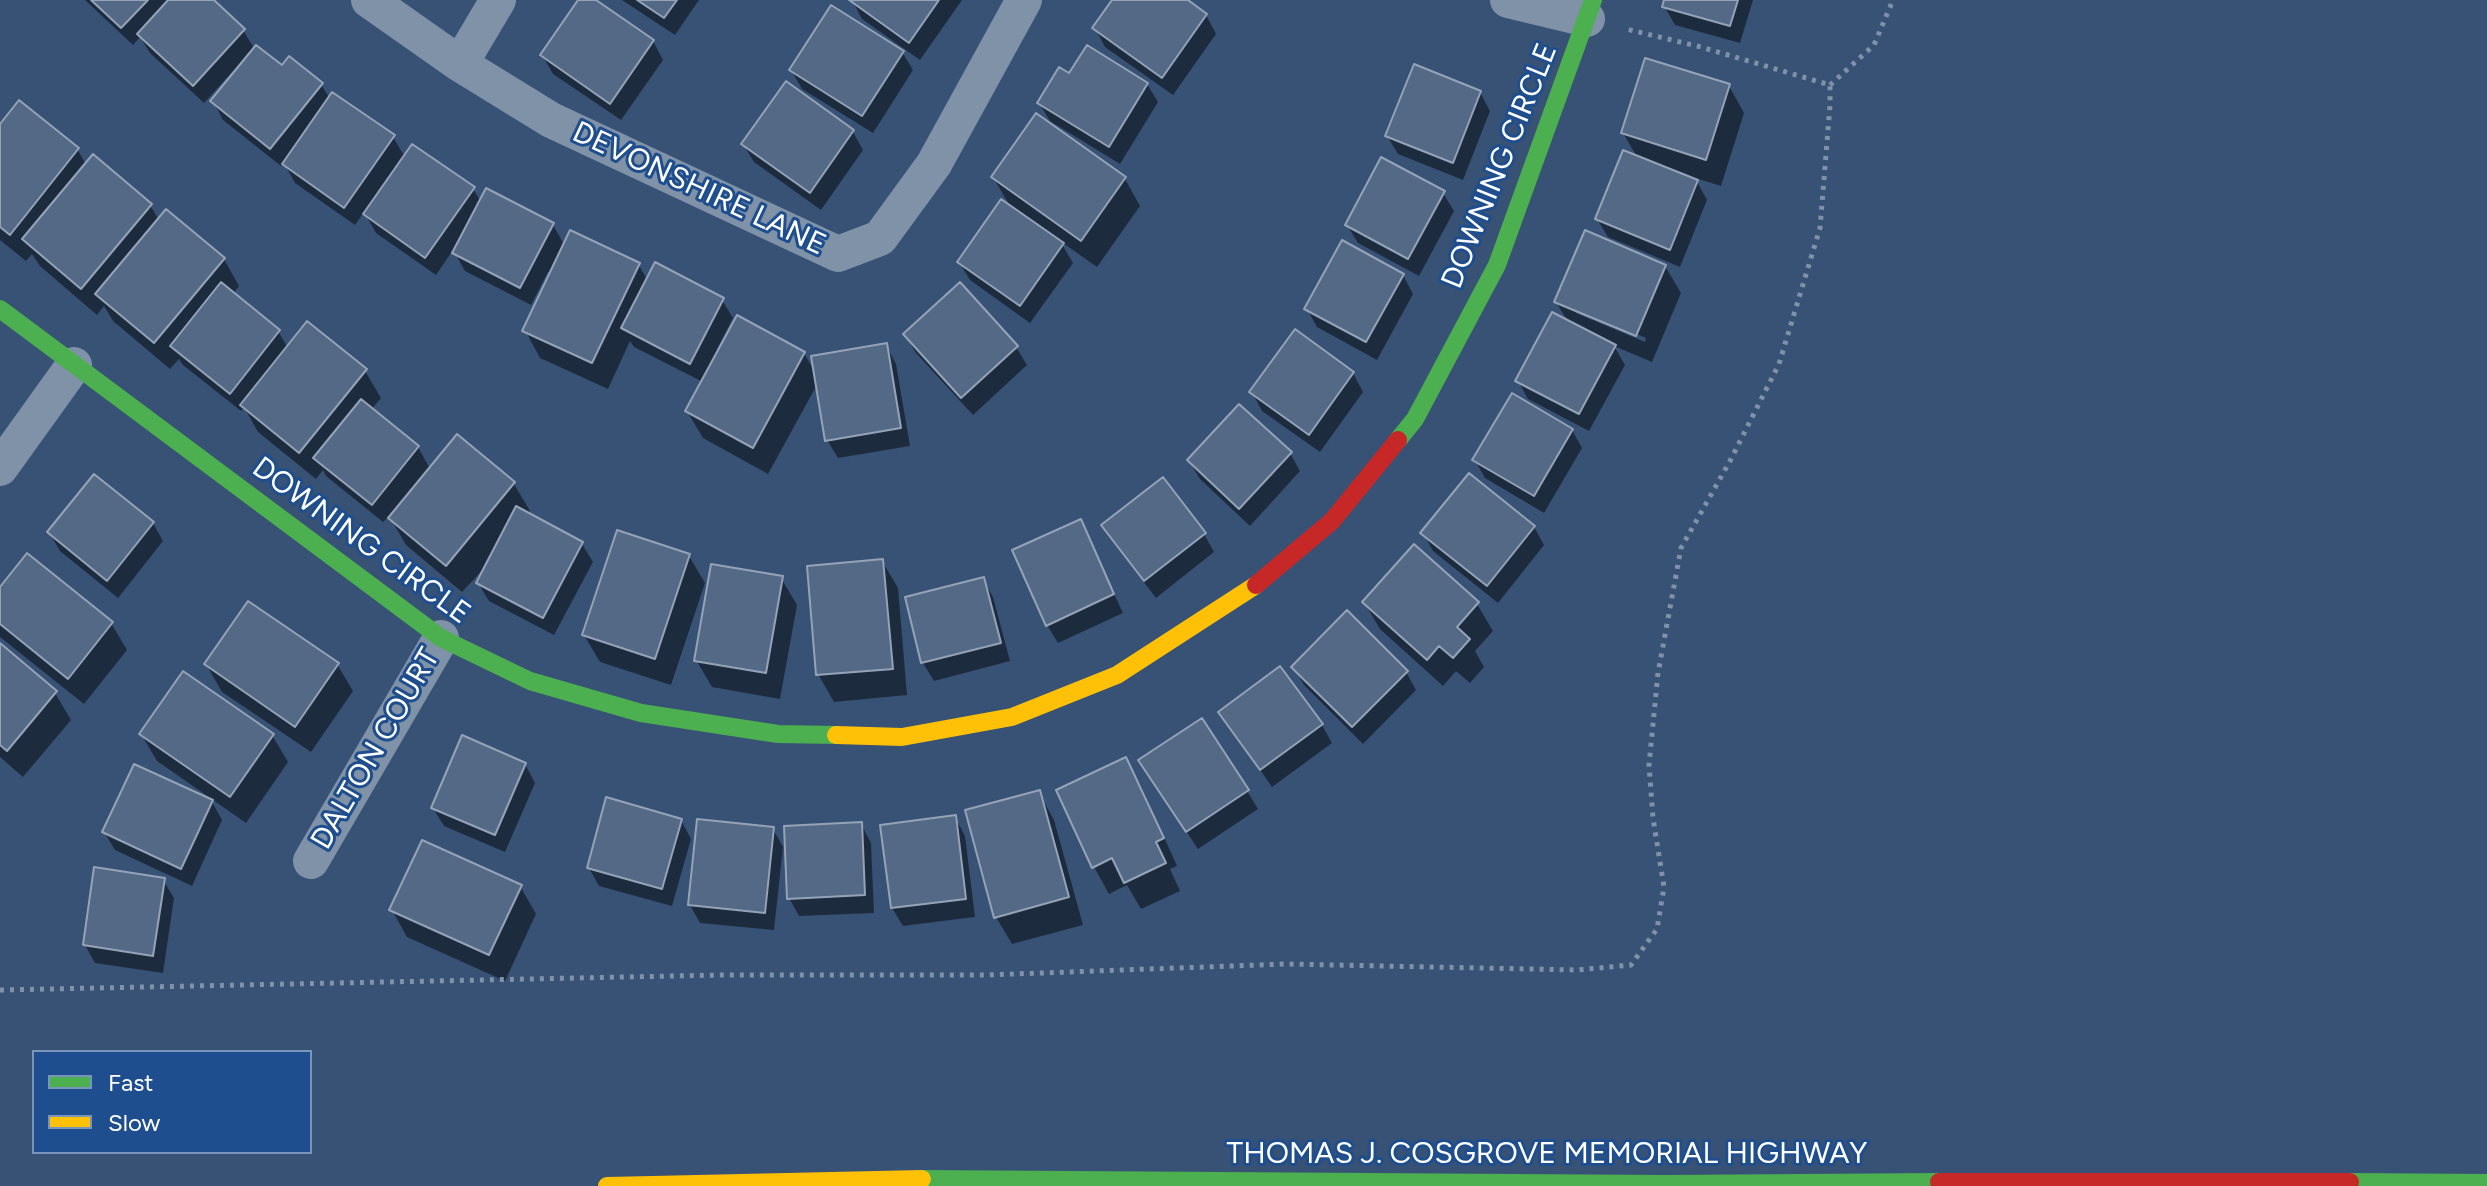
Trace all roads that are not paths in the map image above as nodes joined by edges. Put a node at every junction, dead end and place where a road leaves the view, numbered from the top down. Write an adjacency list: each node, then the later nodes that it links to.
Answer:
1 (369, 0): 6 (street, DEVONSHIRE LANE)
2 (498, 0): 6 (street)
3 (1024, 0): 6 (street, DEVONSHIRE LANE)
4 (1508, 0): 5 (street)
5 (1590, 10): 10 (main road, DOWNING CIRCLE)
6 (460, 64)
7 (0, 309): 8 (main road, DOWNING CIRCLE)
8 (74, 365): 9 (street); 10 (main road, DOWNING CIRCLE)
9 (0, 468)
10 (441, 638): 11 (street, DALTON COURT)
11 (311, 861)
12 (2487, 1183): 13 (main road, THOMAS J. COSGROVE MEMORIAL HIGHWAY)
13 (607, 1186)

